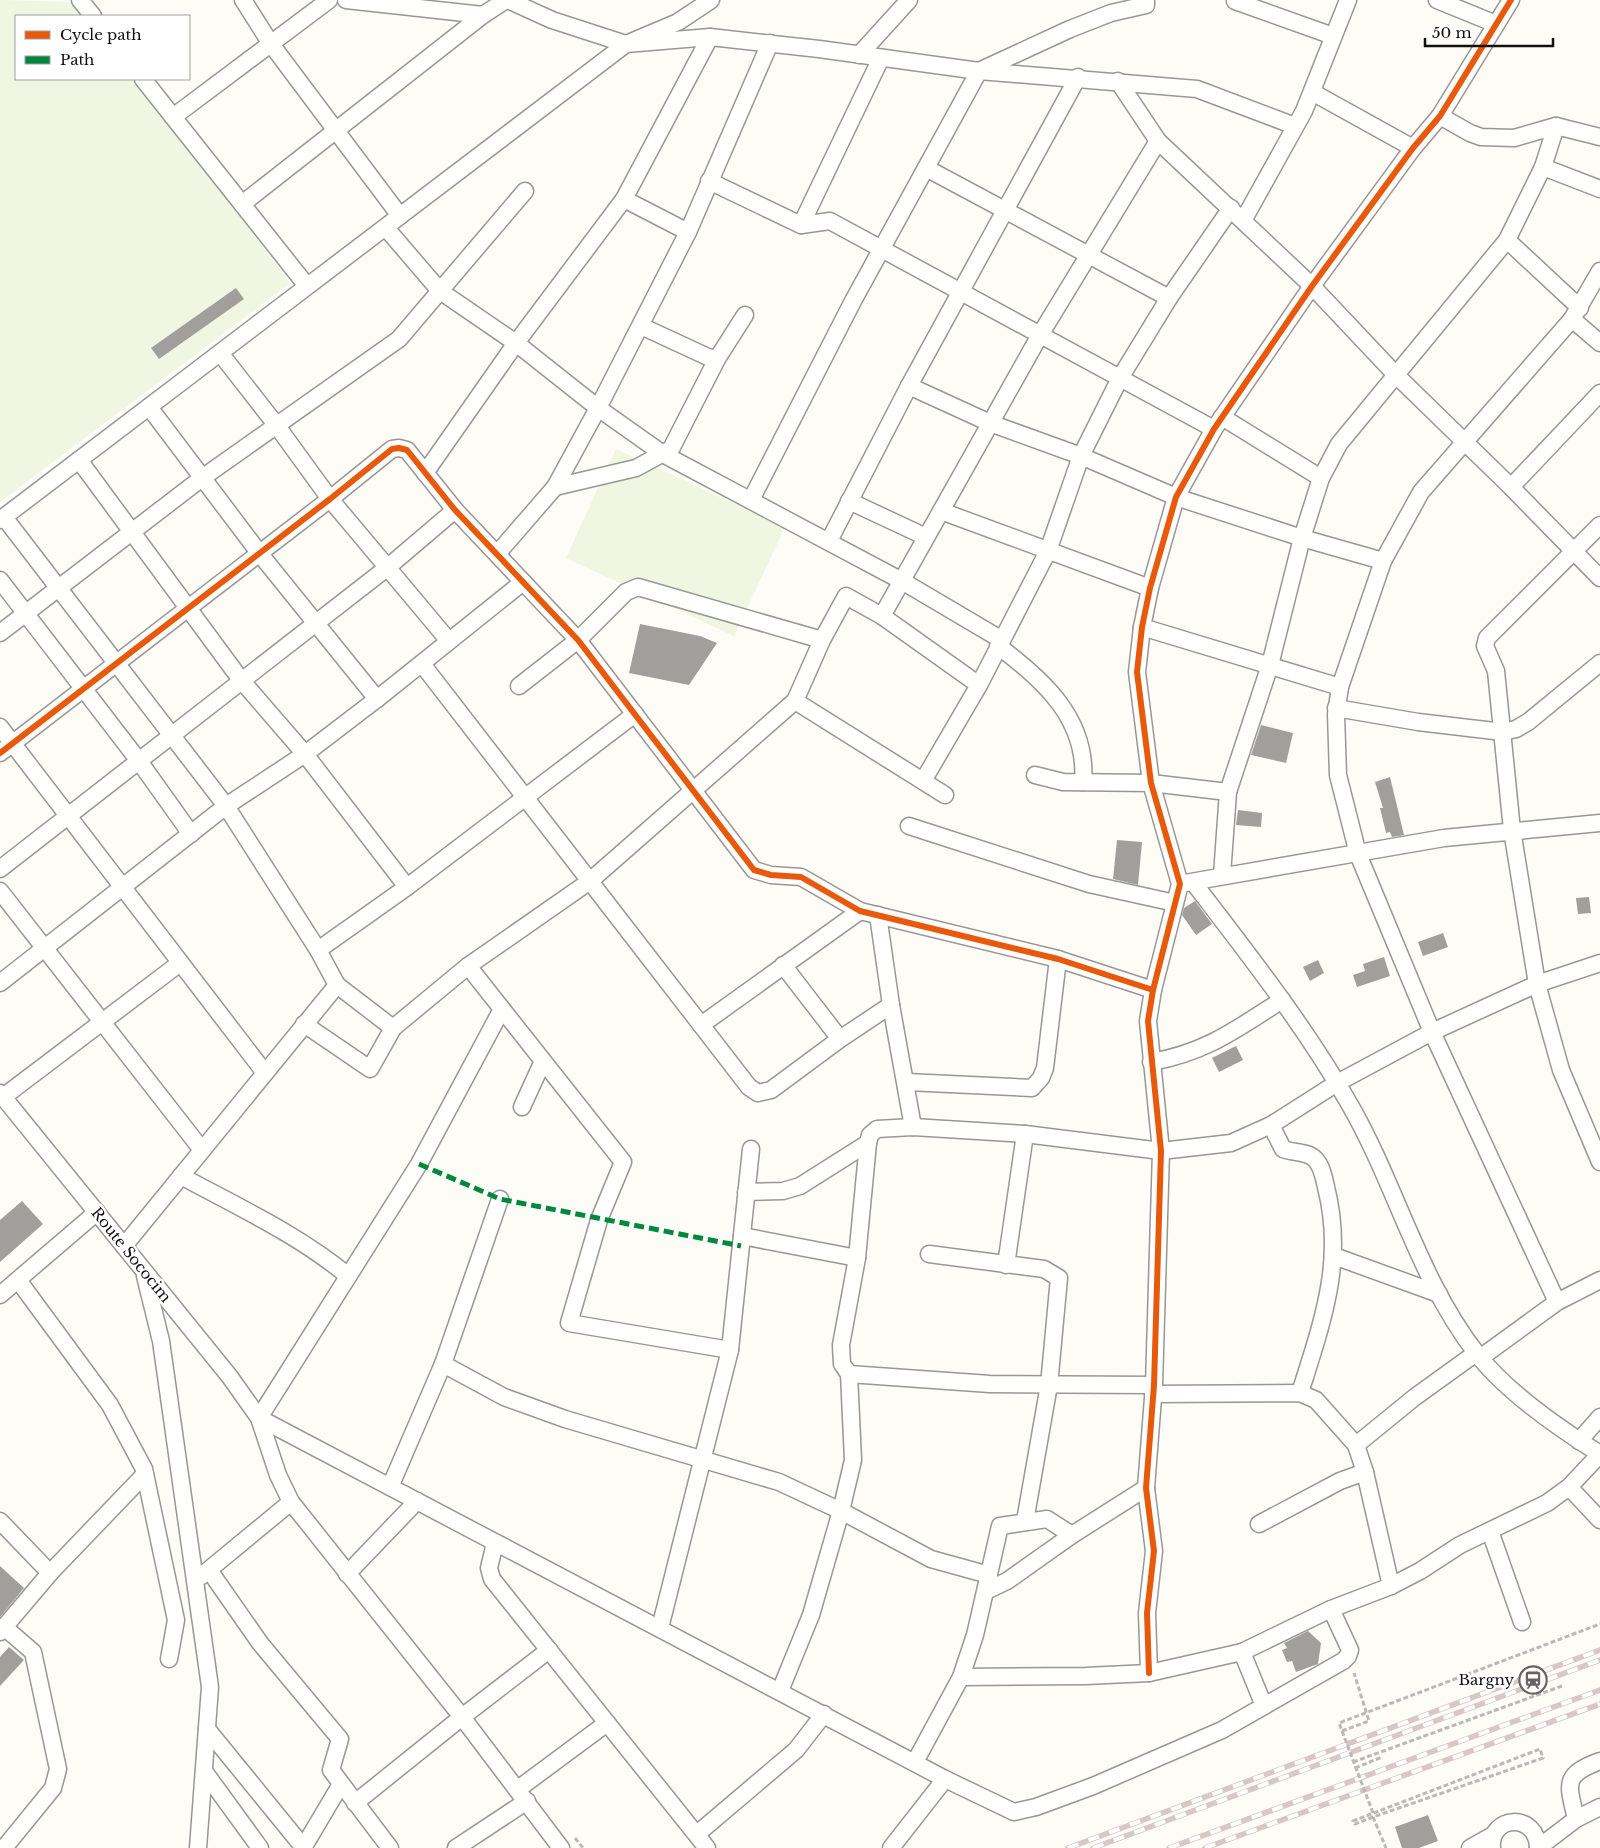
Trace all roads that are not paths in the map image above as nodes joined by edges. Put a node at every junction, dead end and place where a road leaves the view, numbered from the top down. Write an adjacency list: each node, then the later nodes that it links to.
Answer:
1 (80, 0): 13 (street)
2 (243, 0): 19 (street)
3 (329, 0): 19 (street)
4 (346, 0): 14 (street)
5 (507, 0): 14 (street); 20 (street)
6 (711, 0): 20 (street)
7 (909, 0): 21 (street)
8 (1146, 0): 23 (street)
9 (1348, 0): 16 (street)
10 (1440, 0): 15 (street)
11 (1512, 0): 15 (street)
12 (1235, 2): 16 (street)
13 (92, 15)
14 (483, 15): 32 (street)
15 (1496, 24): 28 (street)
16 (1334, 36): 27 (street)
17 (710, 37): 18 (street); 20 (street); 41 (street)
18 (770, 43): 21 (street); 38 (street)
19 (271, 44): 29 (street); 32 (street)
20 (626, 44): 45 (street)
21 (859, 55): 22 (street)
22 (881, 58): 23 (street); 47 (street)
23 (979, 71): 24 (street); 37 (street)
24 (1078, 77): 26 (street); 44 (street)
25 (143, 80): 29 (street)
26 (1118, 81): 30 (street); 34 (street)
27 (1312, 92): 30 (street); 35 (street)
28 (1440, 116): 31 (street); 35 (street)
29 (173, 117): 42 (street)
30 (1295, 126): 46 (street)
31 (1556, 126): 33 (street); 36 (street)
32 (336, 130): 42 (street); 45 (street)
33 (1600, 137)
34 (1158, 141): 43 (street); 52 (street)
35 (1413, 148): 55 (street)
36 (1543, 167): 39 (street); 50 (street)
37 (926, 168): 44 (street); 51 (street)
38 (709, 181): 47 (street); 49 (street)
39 (1600, 189)
40 (525, 191): 57 (street)
41 (624, 199): 49 (street); 64 (street)
42 (242, 204): 54 (street)
43 (1231, 208): 46 (street); 59 (street)
44 (1006, 211): 52 (street); 58 (street)
45 (400, 216): 48 (street)
46 (1244, 220): 55 (street)
47 (801, 225): 51 (street)
48 (386, 228): 54 (street); 57 (street)
49 (688, 232): 62 (street)
50 (1507, 240): 60 (street); 68 (street)
51 (882, 249): 58 (street); 88 (street)
52 (1087, 254): 59 (street); 63 (street)
53 (1600, 271): 56 (street)
54 (307, 286): 66 (street)
55 (1312, 286): 68 (street); 75 (street)
56 (1596, 289): 60 (street)
57 (440, 291): 64 (street); 76 (street)
58 (961, 292): 63 (street); 70 (street)
59 (1169, 298): 69 (street)
60 (1576, 313): 65 (street); 77 (street)
61 (745, 315): 67 (street)
62 (641, 326): 67 (street); 73 (street)
63 (1040, 334): 69 (street); 74 (street)
64 (516, 343): 73 (street); 81 (street)
65 (1600, 343)
66 (220, 353): 72 (street); 76 (street)
67 (717, 359): 78 (street)
68 (1396, 375): 77 (street); 83 (street)
69 (1120, 378): 75 (street); 79 (street)
70 (909, 386): 74 (street); 89 (street)
71 (1600, 392): 85 (street)
72 (149, 407): 80 (street); 82 (street)
73 (598, 408): 78 (street); 84 (street)
74 (990, 423): 79 (street); 91 (street)
75 (1218, 423): 83 (street); 86 (street)
76 (278, 426): 82 (street); 87 (street)
77 (1466, 442): 85 (street); 102 (street)
78 (663, 454): 84 (street); 88 (street)
79 (1081, 456): 86 (street); 98 (street)
80 (79, 460): 92 (street); 94 (street)
81 (425, 473): 87 (street); 90 (street)
82 (202, 478): 94 (street); 100 (street)
83 (1321, 478): 96 (street)
84 (555, 487): 101 (street)
85 (1511, 487): 99 (street)
86 (1176, 496): 96 (street); 109 (street)
87 (330, 499): 100 (street); 103 (street)
88 (750, 500): 97 (street)
89 (849, 501): 95 (street); 97 (street)
90 (455, 510): 101 (street); 103 (street)
91 (941, 511): 95 (street); 98 (street)
92 (2, 519): 108 (street)
93 (1600, 525): 99 (street)
94 (132, 532): 108 (street); 110 (street)
95 (926, 537): 106 (street)
96 (1302, 538): 102 (street); 123 (street)
97 (829, 541): 106 (street)
98 (1048, 551): 109 (street); 119 (street)
99 (1575, 552): 104 (street); 134 (street)
100 (260, 554): 110 (street); 113 (street)
101 (497, 554): 107 (street)
102 (1383, 561): 127 (street)
103 (388, 567): 113 (street); 118 (street)
104 (1600, 578)
105 (0, 580): 111 (street)
106 (902, 580): 112 (street); 119 (street)
107 (523, 582): 116 (street); 118 (street)
108 (59, 588): 111 (street); 120 (street)
109 (1150, 588): 114 (street)
110 (188, 608): 120 (street); 124 (street)
111 (26, 613): 115 (street); 128 (street)
112 (882, 616): 117 (street); 125 (street)
113 (315, 622): 124 (street); 129 (street)
114 (1142, 627): 123 (street); 142 (street)
115 (0, 633)
116 (578, 640): 117 (street); 126 (street); 132 (street)
117 (822, 640): 130 (street)
118 (449, 641): 122 (street)
119 (1000, 643): 125 (street); 141 (street)
120 (117, 663): 128 (street); 135 (street)
121 (1600, 663): 134 (street)
122 (422, 664): 129 (street); 146 (street)
123 (1270, 665): 127 (street); 144 (street)
124 (241, 680): 135 (street); 137 (street)
125 (979, 685): 140 (street)
126 (519, 686)
127 (1340, 687): 131 (street)
128 (84, 688): 136 (street); 138 (street)
129 (376, 699): 137 (street)
130 (795, 701): 140 (street); 143 (street)
131 (1336, 708): 134 (street); 153 (street)
132 (635, 714): 143 (street); 146 (street)
133 (0, 727): 136 (street)
134 (1503, 732): 151 (street)
135 (172, 736): 138 (street); 147 (street)
136 (6, 748): 148 (street)
137 (305, 754): 147 (street); 158 (street)
138 (139, 761): 148 (street); 152 (street)
139 (1035, 775): 141 (street)
140 (923, 781): 145 (street)
141 (1083, 782): 142 (street)
142 (1151, 783): 144 (street); 157 (street)
143 (693, 791): 156 (street); 162 (street)
144 (1228, 792): 155 (street)
145 (945, 795)
146 (524, 796): 156 (street); 158 (street)
147 (226, 806): 152 (street); 165 (street)
148 (69, 818): 154 (street); 159 (street)
149 (1600, 823): 151 (street)
150 (909, 826): 161 (street)
151 (1512, 830): 153 (street); 172 (street)
152 (191, 834): 159 (street)
153 (1358, 854): 155 (street); 182 (street)
154 (0, 869)
155 (1222, 875): 157 (street)
156 (590, 880): 170 (street); 180 (street)
157 (1187, 883): 161 (street); 175 (street)
158 (407, 887): 165 (street)
159 (122, 888): 164 (street); 167 (street)
160 (0, 891): 164 (street)
161 (1176, 903): 174 (street)
162 (860, 911): 163 (street); 169 (street)
163 (878, 915): 166 (street); 176 (street)
164 (45, 948): 171 (street); 178 (street)
165 (318, 950): 173 (street)
166 (1058, 959): 174 (street); 187 (street)
167 (180, 963): 178 (street); 186 (street)
168 (1600, 964): 172 (street)
169 (783, 965): 180 (street); 183 (street)
170 (468, 966): 177 (street); 181 (street)
171 (0, 983)
172 (1537, 984): 182 (street); 198 (street)
173 (337, 985): 179 (street); 181 (street)
174 (1153, 990): 185 (street)
175 (1282, 1000): 185 (street); 188 (street)
176 (891, 1006): 183 (street); 187 (street)
177 (502, 1009): 184 (street); 210 (street)
178 (102, 1022): 189 (street); 196 (street)
179 (304, 1024): 181 (street); 186 (street)
180 (701, 1025): 183 (street)
181 (393, 1028)
182 (1432, 1032): 188 (street); 215 (street)
183 (840, 1039)
184 (543, 1061): 190 (street); 216 (street)
185 (1151, 1062): 197 (street)
186 (265, 1073): 196 (street)
187 (907, 1082): 192 (street)
188 (1337, 1083): 191 (street); 213 (street)
189 (1, 1095): 202 (street, Route Sococim)
190 (522, 1107)
191 (1271, 1125): 197 (street); 206 (street)
192 (914, 1127): 193 (street); 194 (street)
193 (1025, 1134): 197 (street); 208 (street)
194 (868, 1143): 200 (street); 207 (street)
195 (751, 1149): 200 (street)
196 (202, 1150): 199 (street)
197 (1161, 1151): 221 (street)
198 (1600, 1162)
199 (181, 1176): 204 (street); 210 (street)
200 (746, 1192): 203 (street)
201 (500, 1199): 218 (street)
202 (97, 1212): 204 (street, Route Sococim); 211 (street)
203 (742, 1236): 207 (street); 216 (street)
204 (124, 1246): 209 (street, Route Sococim)
205 (930, 1254): 208 (street)
206 (1334, 1256): 213 (street); 222 (street)
207 (857, 1258): 219 (street)
208 (1006, 1265): 220 (street)
209 (143, 1269): 224 (street, Route Sococim); 247 (street)
210 (348, 1276): 224 (street)
211 (18, 1280): 214 (street); 230 (street)
212 (1600, 1280): 215 (street)
213 (1439, 1294): 217 (street)
214 (0, 1295)
215 (1557, 1302): 217 (street)
216 (730, 1350): 228 (street)
217 (1478, 1355): 225 (street); 226 (street)
218 (443, 1364): 228 (street); 231 (street)
219 (849, 1374): 220 (street); 236 (street)
220 (1049, 1385): 221 (street); 238 (street)
221 (1154, 1389): 222 (street); 233 (street)
222 (1300, 1393): 226 (street)
223 (1600, 1417): 225 (street)
224 (259, 1418): 231 (street); 235 (street)
225 (1579, 1441): 227 (street)
226 (1356, 1445): 229 (street)
227 (1600, 1454): 232 (street)
228 (703, 1459): 236 (street); 252 (street)
229 (1365, 1472): 240 (street); 249 (street)
230 (145, 1474): 245 (street); 256 (street)
231 (390, 1487): 234 (street)
232 (1569, 1487): 237 (street); 241 (street)
233 (1146, 1488): 242 (street); 257 (street)
234 (417, 1501): 243 (street); 246 (street)
235 (291, 1502): 244 (street); 246 (street)
236 (841, 1511): 248 (street); 259 (street)
237 (1600, 1520)
238 (1025, 1521): 242 (street); 248 (street)
239 (0, 1522): 245 (street)
240 (1259, 1524)
241 (1490, 1531): 249 (street); 251 (street)
242 (1072, 1534): 248 (street)
243 (495, 1543): 252 (street); 254 (street)
244 (209, 1570): 247 (street); 269 (street)
245 (50, 1573): 253 (street)
246 (347, 1574): 262 (street)
247 (194, 1583): 264 (street)
248 (987, 1583): 258 (street)
249 (1391, 1586): 250 (street)
250 (1331, 1609): 255 (street); 260 (street)
251 (1522, 1622)
252 (660, 1628): 259 (street)
253 (2, 1630): 276 (street)
254 (549, 1650): 262 (street); 263 (street)
255 (1242, 1652): 257 (street); 260 (street)
256 (169, 1659)
257 (1148, 1673): 258 (street)
258 (961, 1677): 266 (street)
259 (780, 1691): 261 (street)
260 (1264, 1706): 268 (street)
261 (824, 1714): 266 (street); 274 (street)
262 (462, 1717): 270 (street); 271 (street)
263 (607, 1722): 270 (street); 274 (street)
264 (207, 1729): 267 (street); 279 (street)
265 (1600, 1760): 273 (street)
266 (915, 1762): 268 (street)
267 (204, 1771): 277 (street); 278 (street)
268 (945, 1779): 284 (street)
269 (341, 1784): 271 (street); 279 (street)
270 (522, 1795): 281 (street); 282 (street)
271 (355, 1803): 280 (street)
272 (1600, 1807): 273 (street)
273 (1576, 1819): 286 (street)
274 (697, 1834): 283 (street)
275 (1492, 1842): 285 (street); 286 (street)
276 (4, 1848)
277 (198, 1848)
278 (260, 1848)
279 (304, 1848)
280 (390, 1848)
281 (456, 1848)
282 (561, 1848)
283 (707, 1848)
284 (891, 1848)
285 (1470, 1848)
286 (1538, 1848)

